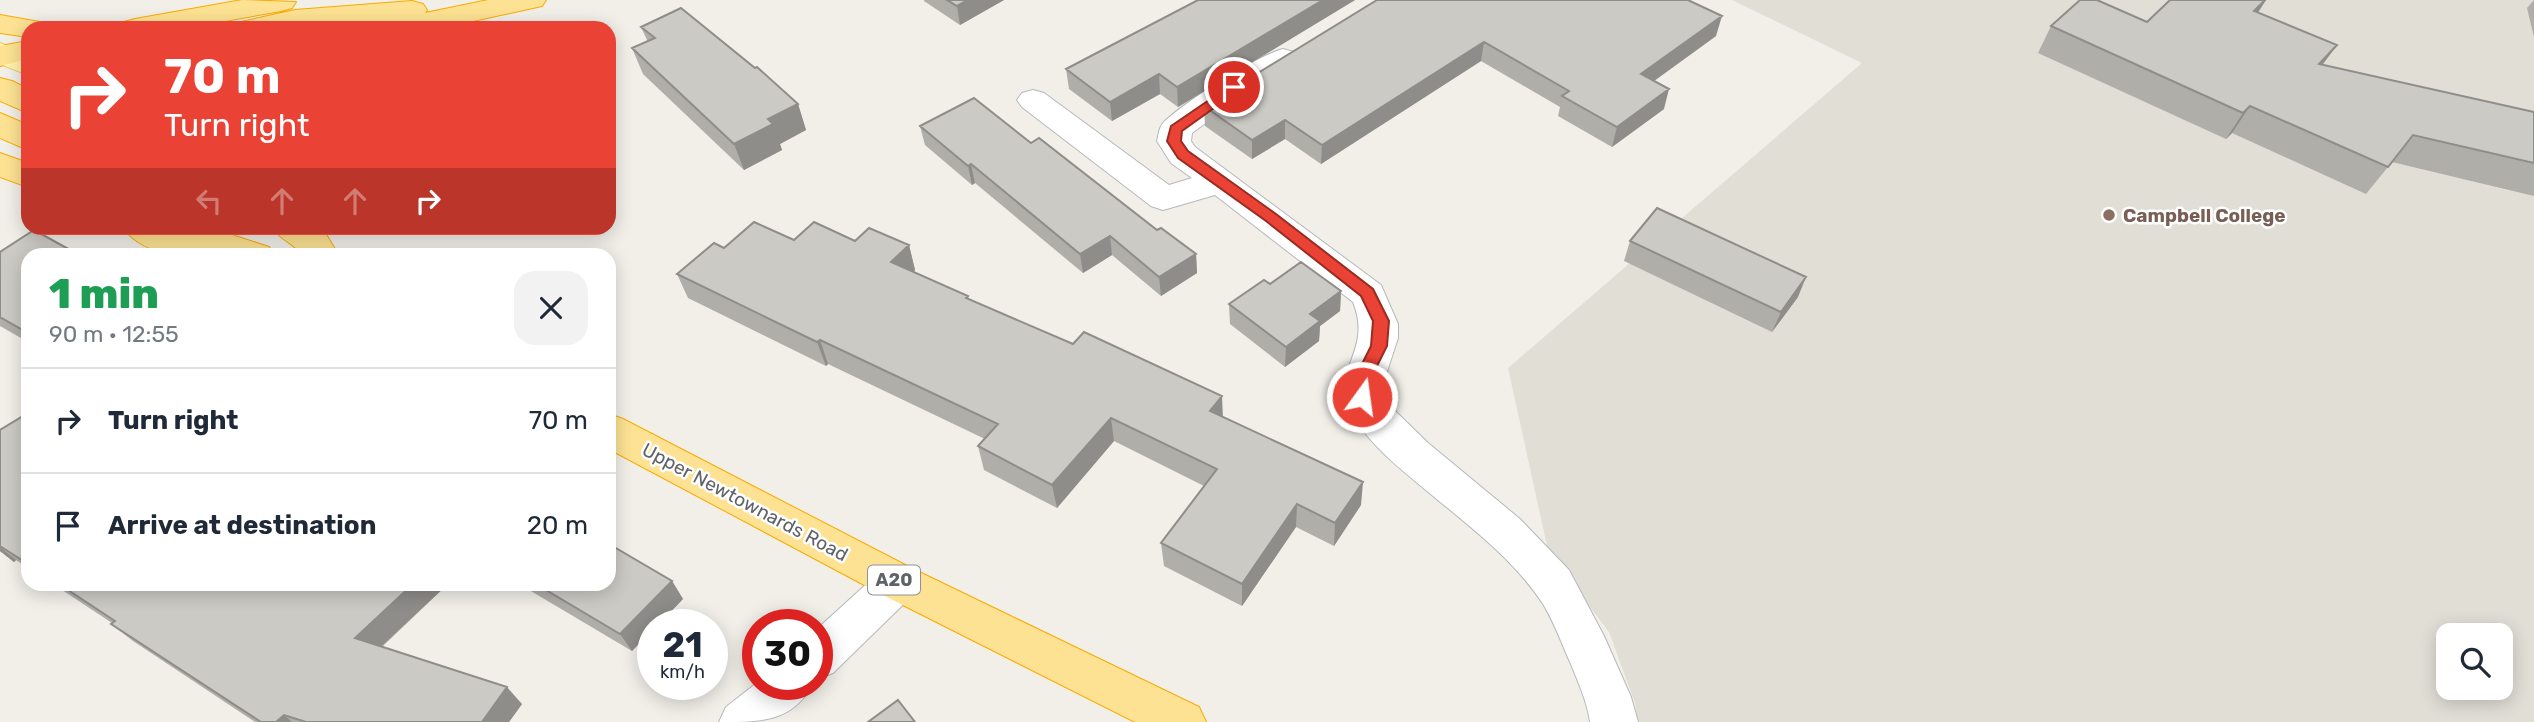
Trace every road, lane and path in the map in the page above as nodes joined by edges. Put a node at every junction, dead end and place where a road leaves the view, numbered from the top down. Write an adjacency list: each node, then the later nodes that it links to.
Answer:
1 (292, 0): 5 (highway)
2 (463, 0): 4 (highway)
3 (531, 0): 4 (highway)
4 (405, 19): 6 (highway)
5 (176, 21)
6 (285, 21)
7 (1318, 38): 15 (street)
8 (21, 50): 9 (highway)
9 (12, 75)
10 (1033, 100): 15 (street)
11 (0, 124): 12 (highway)
12 (21, 135)
13 (0, 164): 14 (highway)
14 (21, 173)
15 (1220, 182): 28 (street)
16 (156, 235): 20 (highway)
17 (205, 235): 19 (highway)
18 (303, 235): 21 (highway)
19 (246, 245)
20 (183, 248)
21 (316, 248)
22 (616, 434): 23 (highway, Upper Newtownards Road / A20)
23 (898, 582): 24 (street); 27 (highway, Upper Newtownards Road / A20)
24 (833, 644)
25 (770, 700): 26 (street)
26 (743, 722)
27 (1182, 722)
28 (1614, 722)

